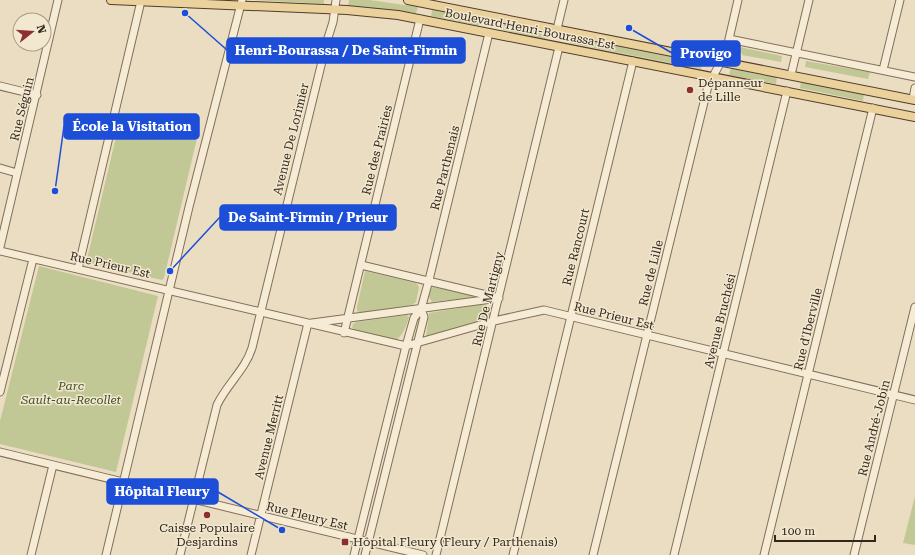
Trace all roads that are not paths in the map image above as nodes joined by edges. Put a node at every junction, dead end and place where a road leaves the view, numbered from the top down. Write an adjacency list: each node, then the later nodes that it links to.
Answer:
1 (58, 0): 28 (street, Rue Séguin)
2 (111, 0): 9 (main road, Boulevard Henri-Bourassa Est)
3 (336, 0): 12 (street, Avenue De Lorimier)
4 (408, 0): 10 (main road, Boulevard Henri-Bourassa Est)
5 (564, 0): 14 (street)
6 (738, 0): 16 (street, Rue de Lille)
7 (809, 0): 18 (street)
8 (900, 0): 21 (street)
9 (141, 1): 11 (main road, Boulevard Henri-Bourassa Est); 38 (street)
10 (425, 1): 14 (main road, Boulevard Henri-Bourassa Est)
11 (241, 3): 12 (main road, Boulevard Henri-Bourassa Est); 40 (street)
12 (335, 10): 13 (main road, Boulevard Henri-Bourassa Est); 44 (street, Avenue De Lorimier)
13 (420, 19): 15 (main road, Boulevard Henri-Bourassa Est); 37 (street, Rue des Prairies)
14 (557, 29): 20 (main road, Boulevard Henri-Bourassa Est)
15 (489, 33): 17 (main road, Boulevard Henri-Bourassa Est); 39 (street, Rue Parthenais)
16 (729, 39): 18 (street); 20 (street, Rue de Lille)
17 (559, 47): 19 (main road, Boulevard Henri-Bourassa Est); 41 (street, Rue De Martigny)
18 (796, 53): 21 (street); 22 (street)
19 (633, 61): 23 (main road, Boulevard Henri-Bourassa Est); 45 (street, Rue Rancourt)
20 (721, 61): 22 (main road, Boulevard Henri-Bourassa Est); 23 (street, Rue de Lille)
21 (883, 70): 24 (street)
22 (791, 74): 29 (main road, Boulevard Henri-Bourassa Est)
23 (712, 77): 27 (main road, Boulevard Henri-Bourassa Est); 50 (street, Rue de Lille)
24 (915, 77)
25 (0, 86): 28 (street)
26 (915, 88): 29 (street, Boulevard Henri-Bourassa Est)
27 (787, 91): 30 (main road, Boulevard Henri-Bourassa Est); 53 (street, Avenue Bruchési)
28 (37, 95): 33 (street, Rue Séguin)
29 (914, 99)
30 (872, 108): 31 (main road, Boulevard Henri-Bourassa Est); 54 (street, Rue d'Iberville)
31 (915, 117)
32 (0, 168): 33 (street)
33 (17, 173): 34 (street, Rue Séguin)
34 (0, 247)
35 (0, 251): 36 (street, Rue Prieur Est)
36 (34, 259): 38 (street, Rue Prieur Est); 55 (street)
37 (361, 265): 39 (street); 46 (street, Rue des Prairies)
38 (78, 269): 40 (street, Rue Prieur Est)
39 (429, 280): 41 (street); 43 (street, Rue Parthenais)
40 (169, 290): 44 (street, Rue Prieur Est); 60 (street)
41 (499, 298): 43 (street, Rue Prieur Est); 47 (street, Rue De Martigny)
42 (915, 307): 56 (street, Rue André-Jobin)
43 (421, 309): 46 (street, Rue Prieur Est); 51 (street, Rue Parthenais); 52 (street, Rue Parthenais)
44 (260, 312): 48 (street, Rue Prieur Est); 61 (street, Avenue De Lorimier)
45 (571, 316): 47 (street, Rue Prieur Est); 50 (street, Rue Prieur Est); 73 (street, Rue Rancourt)
46 (348, 318): 48 (street, Rue Prieur Est); 49 (street, Rue des Prairies)
47 (494, 321): 51 (street, Rue Prieur Est); 72 (street, Rue De Martigny)
48 (308, 323): 49 (street, Rue Prieur Est); 62 (street, Avenue Merritt)
49 (344, 333): 52 (street, Rue Prieur Est)
50 (647, 335): 53 (street, Rue Prieur Est); 74 (street, Rue de Lille)
51 (417, 343): 52 (street, Rue Prieur Est); 64 (street, Rue Parthenais)
52 (406, 346): 63 (street, Rue Parthenais)
53 (724, 354): 54 (street, Rue Prieur Est); 75 (street, Avenue Bruchési)
54 (808, 374): 56 (street, Rue Prieur Est); 76 (street, Rue d'Iberville)
55 (0, 392)
56 (894, 395): 57 (street, Rue Prieur Est); 77 (street, Rue André-Jobin)
57 (915, 400)
58 (0, 452): 59 (street, Rue Fleury Est)
59 (53, 465): 60 (street, Rue Fleury Est); 65 (street)
60 (124, 481): 61 (street, Rue Fleury Est); 66 (street)
61 (194, 499): 62 (street, Rue Fleury Est); 67 (street, Avenue De Lorimier)
62 (261, 516): 63 (street, Rue Fleury Est); 68 (street, Avenue Merritt)
63 (358, 539): 64 (street, Rue Fleury Est); 69 (street, Rue Parthenais)
64 (368, 542): 70 (street, Rue Parthenais); 71 (street, Rue Fleury Est)
65 (31, 555)
66 (106, 555)
67 (180, 555)
68 (251, 555)
69 (354, 555)
70 (365, 555)
71 (423, 555)
72 (436, 555)
73 (513, 555)
74 (593, 555)
75 (674, 555)
76 (764, 555)
77 (854, 555)

